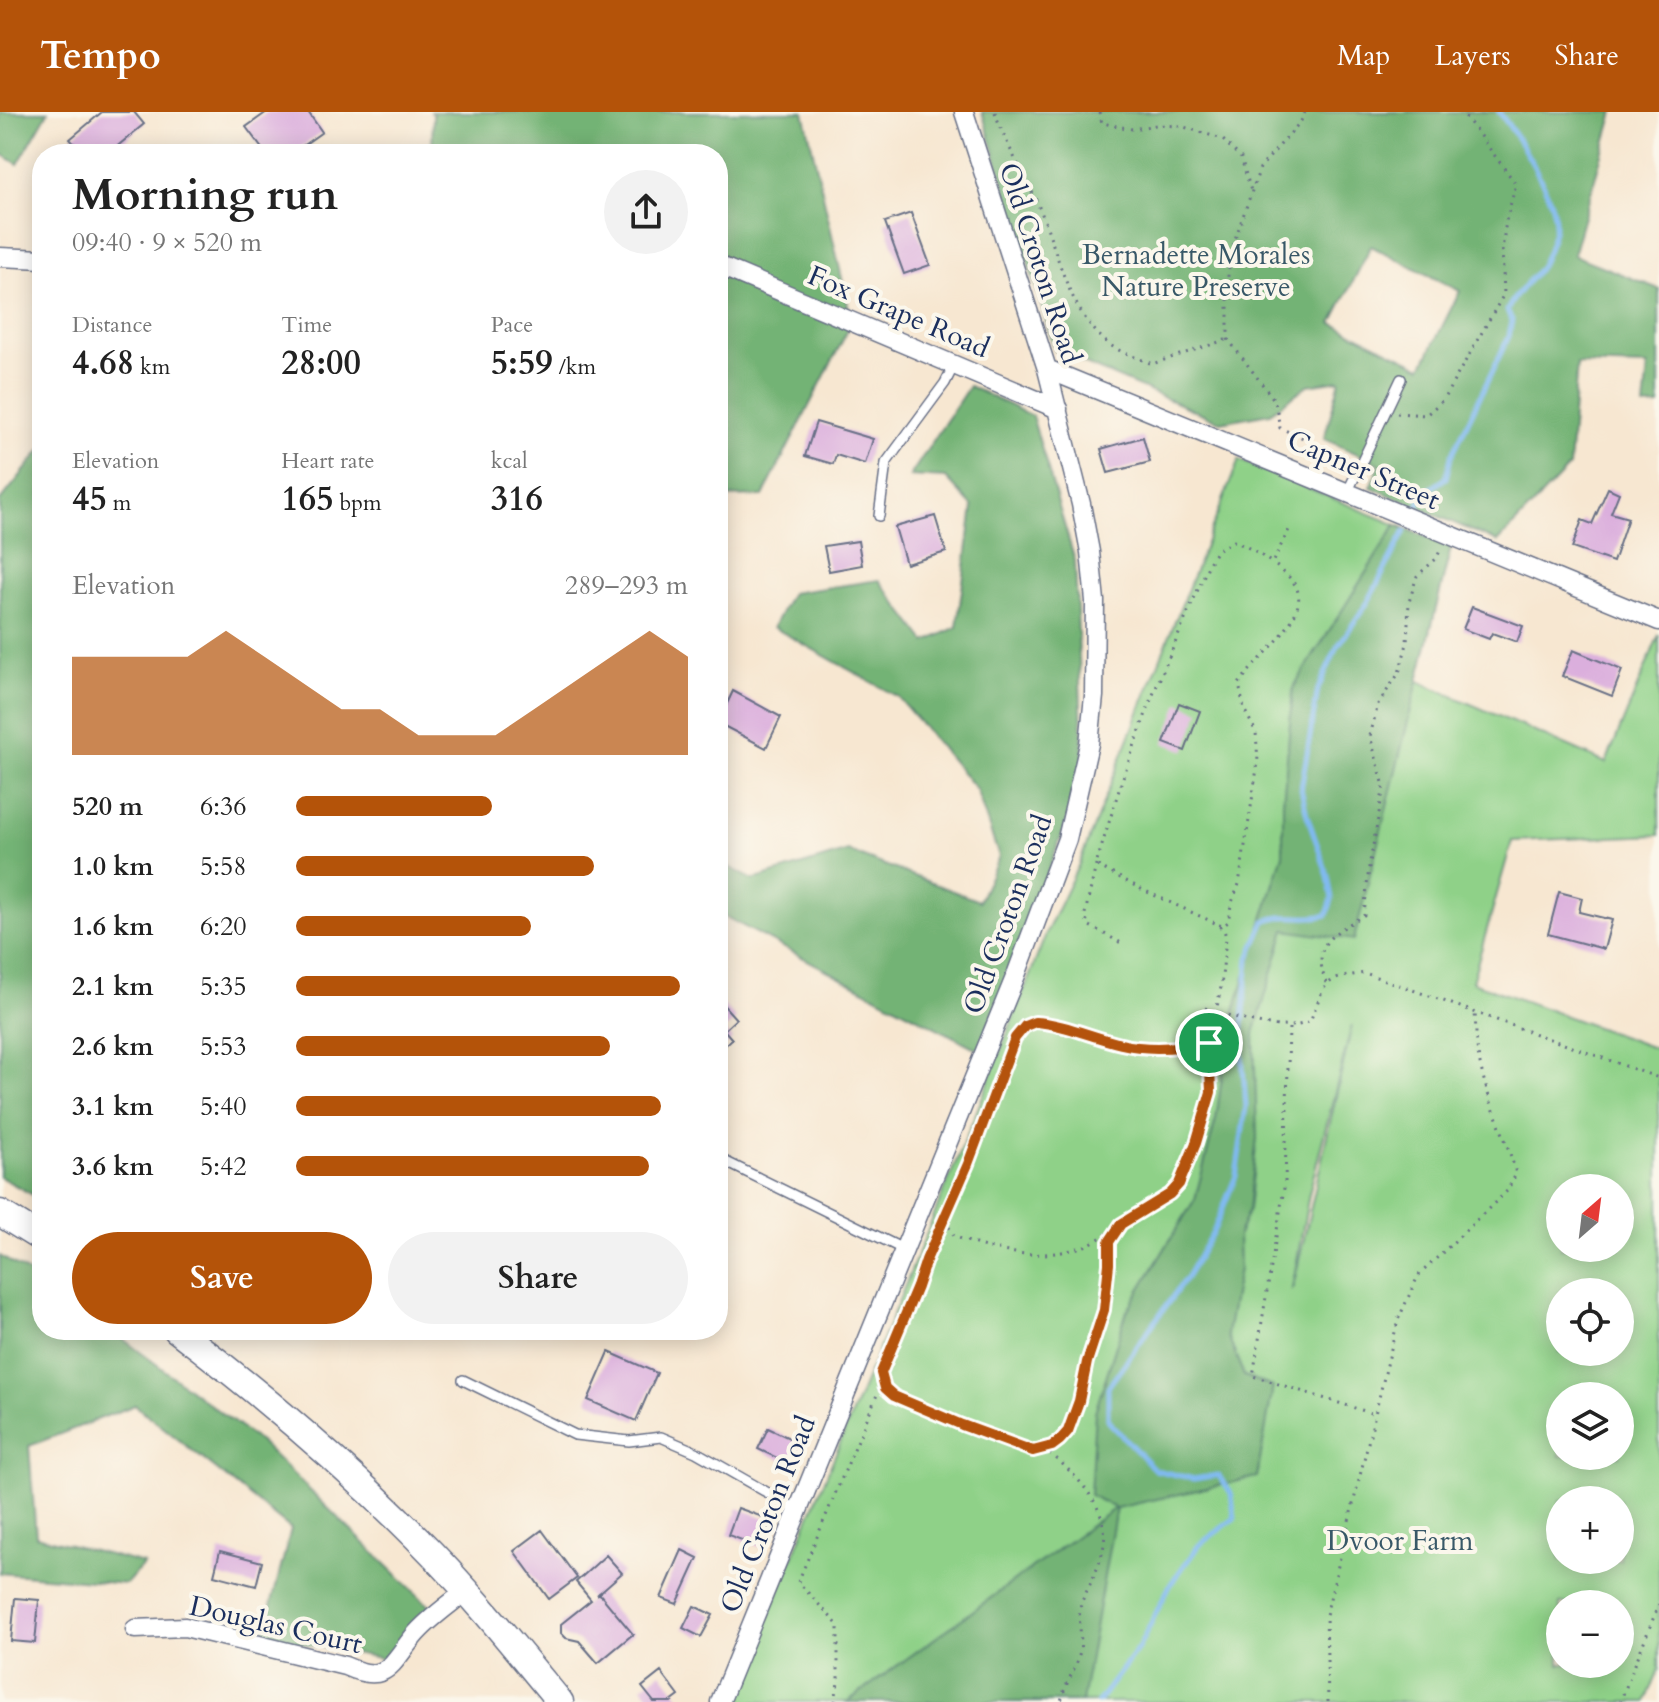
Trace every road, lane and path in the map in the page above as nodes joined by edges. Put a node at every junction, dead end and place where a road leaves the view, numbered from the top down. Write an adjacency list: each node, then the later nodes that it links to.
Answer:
1 (964, 112): 12 (street, Old Croton Road)
2 (995, 112): 10 (path)
3 (1099, 112): 6 (path)
4 (1305, 112): 6 (path)
5 (1462, 112): 15 (path)
6 (1251, 191): 10 (path)
7 (0, 257): 8 (street)
8 (32, 259)
9 (728, 269): 11 (street, Fox Grape Road)
10 (1228, 339): 16 (path)
11 (954, 365): 14 (street, Fox Grape Road); 18 (lane)
12 (1047, 369): 14 (street, Old Croton Road); 17 (street, Capner Street)
13 (1401, 379): 15 (lane)
14 (1058, 409): 38 (street, Old Croton Road)
15 (1385, 412): 16 (lane)
16 (1361, 463): 17 (lane)
17 (1347, 493): 20 (street, Capner Street)
18 (879, 516)
19 (1291, 526): 21 (path)
20 (1449, 535): 22 (street, Capner Street); 26 (path)
21 (1272, 563): 23 (path); 24 (path)
22 (1659, 621)
23 (1096, 865): 24 (path); 25 (path)
24 (1215, 923): 28 (path)
25 (1123, 944)
26 (1327, 983): 29 (path); 30 (path)
27 (1205, 1008): 28 (path)
28 (1215, 1011): 30 (path); 31 (path)
29 (1475, 1012): 32 (path); 42 (path)
30 (1289, 1028): 42 (path)
31 (1209, 1043): 35 (path); 36 (path)
32 (1659, 1078)
33 (728, 1163): 38 (lane)
34 (0, 1213): 37 (main road)
35 (945, 1220): 36 (path); 41 (path)
36 (1115, 1230): 43 (path)
37 (32, 1233)
38 (905, 1250): 44 (street, Old Croton Road)
39 (190, 1340): 45 (main road)
40 (463, 1380): 44 (lane)
41 (882, 1381): 43 (path); 50 (path)
42 (1374, 1414): 52 (path)
43 (1044, 1448): 51 (path)
44 (798, 1510): 49 (street, Old Croton Road)
45 (466, 1591): 47 (street, Douglas Court); 48 (main road)
46 (1659, 1604): 53 (path)
47 (135, 1629)
48 (560, 1702)
49 (720, 1702)
50 (835, 1702)
51 (1061, 1702)
52 (1328, 1702)
53 (1620, 1702)

